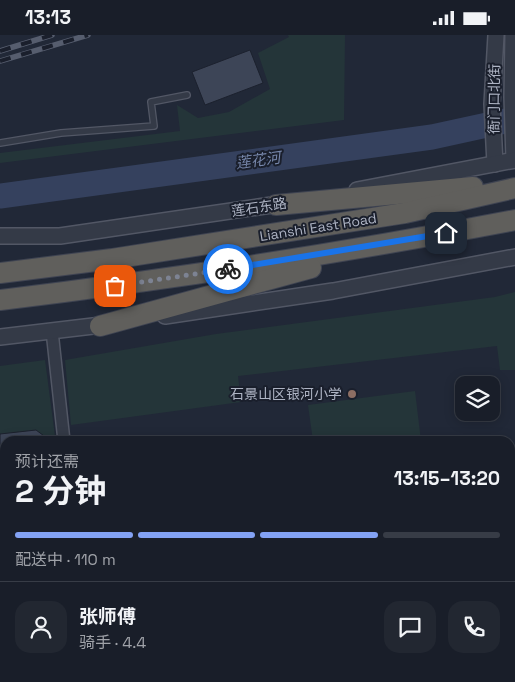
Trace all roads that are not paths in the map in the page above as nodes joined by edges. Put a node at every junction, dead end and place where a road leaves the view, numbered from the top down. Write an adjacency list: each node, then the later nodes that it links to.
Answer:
1 (496, 35): 6 (street, 衙门口北街)
2 (513, 35): 5 (street, 衙门口北街)
3 (187, 95): 4 (lane)
4 (0, 143)
5 (514, 155): 6 (street, 莲石东路)
6 (494, 156): 9 (street, 莲石东路)
7 (515, 183): 9 (highway)
8 (515, 188): 14 (highway, Lianshi East Road)
9 (276, 205): 11 (street, 莲石东路)
10 (515, 220): 12 (highway, Lianshi East Road)
11 (0, 236)
12 (412, 240): 15 (highway, Lianshi East Road); 16 (highway)
13 (515, 257): 16 (street)
14 (0, 273)
15 (0, 300)
16 (100, 326): 17 (street)
17 (52, 331): 18 (street); 19 (street)
18 (0, 337)
19 (63, 436)

